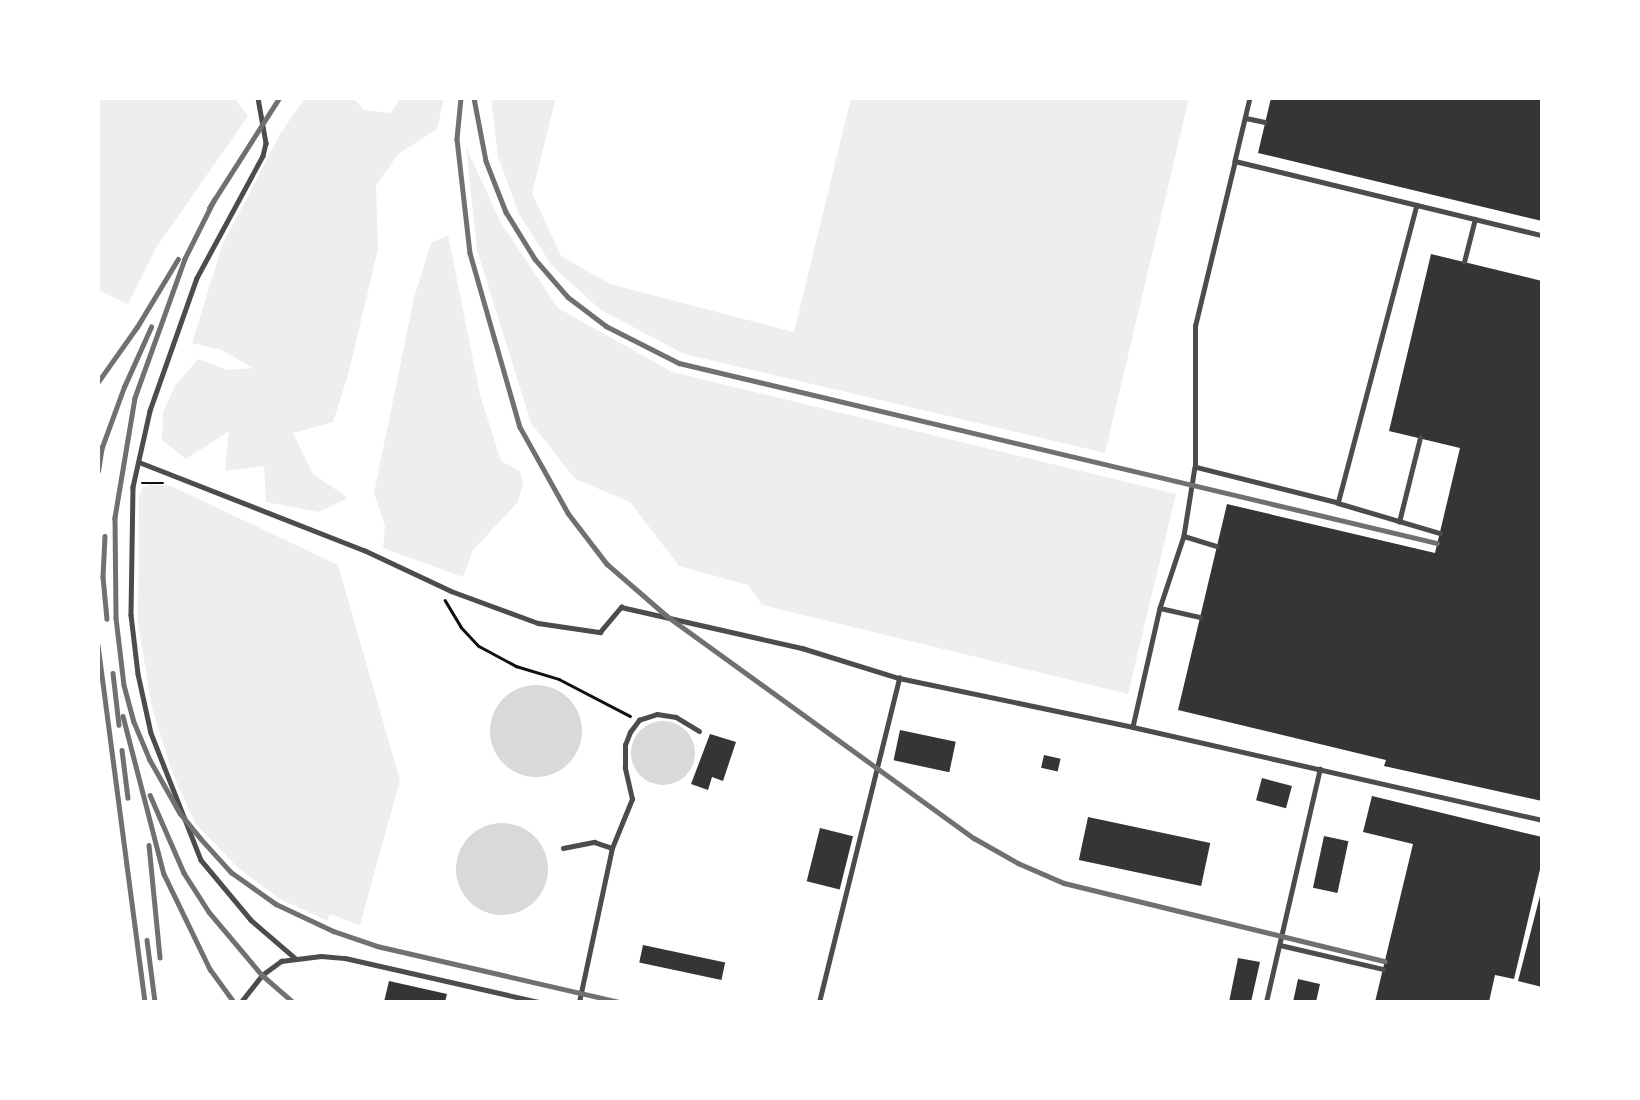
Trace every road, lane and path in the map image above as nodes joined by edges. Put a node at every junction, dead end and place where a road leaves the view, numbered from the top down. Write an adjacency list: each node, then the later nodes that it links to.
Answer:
1 (258, 98): 11 (lane)
2 (1250, 98): 3 (lane)
3 (1245, 118): 4 (lane); 5 (lane)
4 (1265, 122)
5 (1235, 161): 6 (lane); 12 (lane)
6 (1418, 205): 7 (lane); 15 (lane)
7 (1475, 219): 8 (lane); 9 (lane)
8 (1542, 235)
9 (1464, 262)
10 (1420, 438): 16 (lane)
11 (139, 462): 13 (lane); 23 (lane)
12 (1195, 467): 15 (lane); 18 (lane)
13 (134, 484): 14 (path); 32 (lane)
14 (171, 484)
15 (1338, 503): 16 (lane)
16 (1399, 522): 17 (lane)
17 (1440, 533)
18 (1184, 536): 19 (lane); 21 (lane)
19 (1217, 546)
20 (442, 593): 24 (path)
21 (1160, 608): 22 (lane); 25 (lane)
22 (1200, 617)
23 (899, 678): 25 (lane); 37 (lane)
24 (639, 720): 26 (lane); 30 (lane)
25 (1133, 727): 27 (lane)
26 (699, 731)
27 (1320, 769): 28 (lane); 31 (lane)
28 (1542, 820)
29 (563, 848): 30 (lane)
30 (612, 848): 36 (lane)
31 (1280, 945): 33 (lane); 38 (lane)
32 (295, 958): 34 (lane); 35 (lane)
33 (1383, 969)
34 (241, 1002)
35 (538, 1002)
36 (579, 1002)
37 (819, 1002)
38 (1266, 1002)

